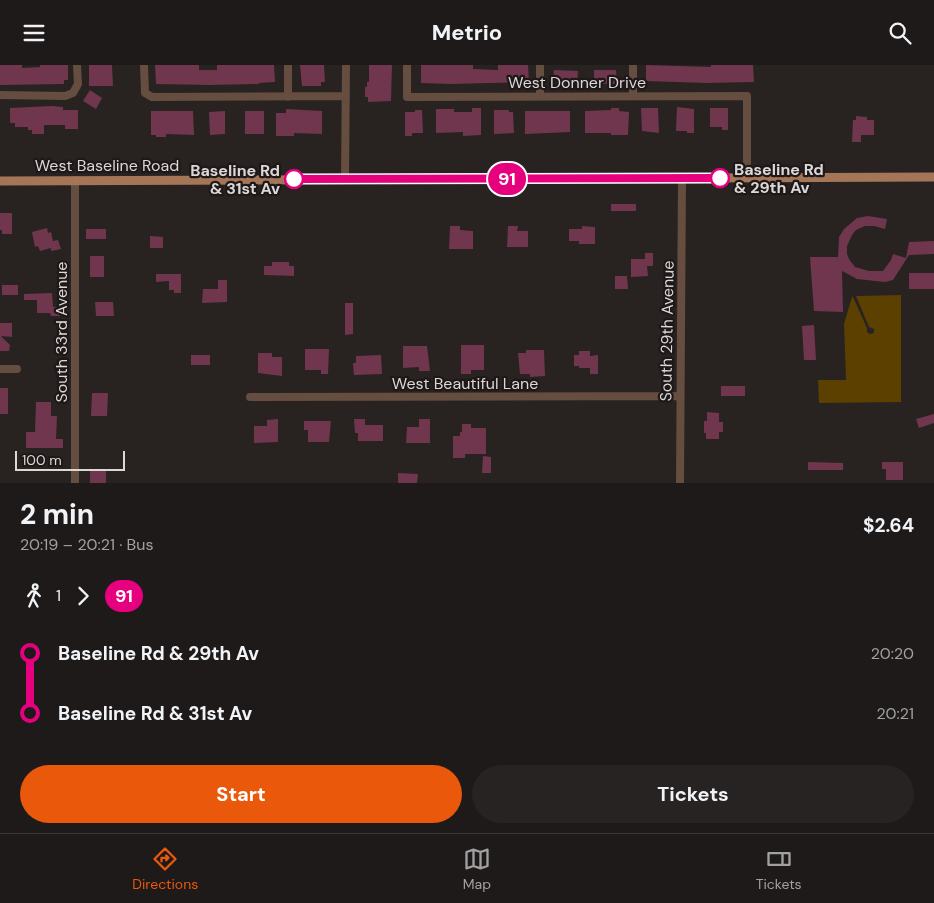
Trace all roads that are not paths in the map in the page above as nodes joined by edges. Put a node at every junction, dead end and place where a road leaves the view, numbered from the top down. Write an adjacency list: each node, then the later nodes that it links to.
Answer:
1 (77, 65): 8 (street)
2 (144, 65): 12 (street)
3 (288, 65): 12 (street)
4 (346, 65): 9 (street)
5 (407, 65): 10 (street, West Donner Drive)
6 (540, 65): 10 (street)
7 (633, 65): 11 (street)
8 (0, 95)
9 (346, 96): 12 (street); 15 (street)
10 (540, 96): 11 (street, West Donner Drive)
11 (633, 96): 14 (street, West Donner Drive)
12 (288, 97)
13 (934, 177): 14 (main road, West Baseline Road)
14 (746, 178): 16 (main road, West Baseline Road)
15 (346, 179): 16 (main road, West Baseline Road); 17 (main road, West Baseline Road)
16 (682, 179): 21 (street, South 29th Avenue)
17 (74, 180): 18 (main road, West Baseline Road); 23 (street, South 33rd Avenue)
18 (0, 181)
19 (0, 369): 20 (street)
20 (17, 369)
21 (680, 396): 22 (street, West Beautiful Lane); 24 (street, South 29th Avenue)
22 (250, 397)
23 (75, 483)
24 (680, 483)

